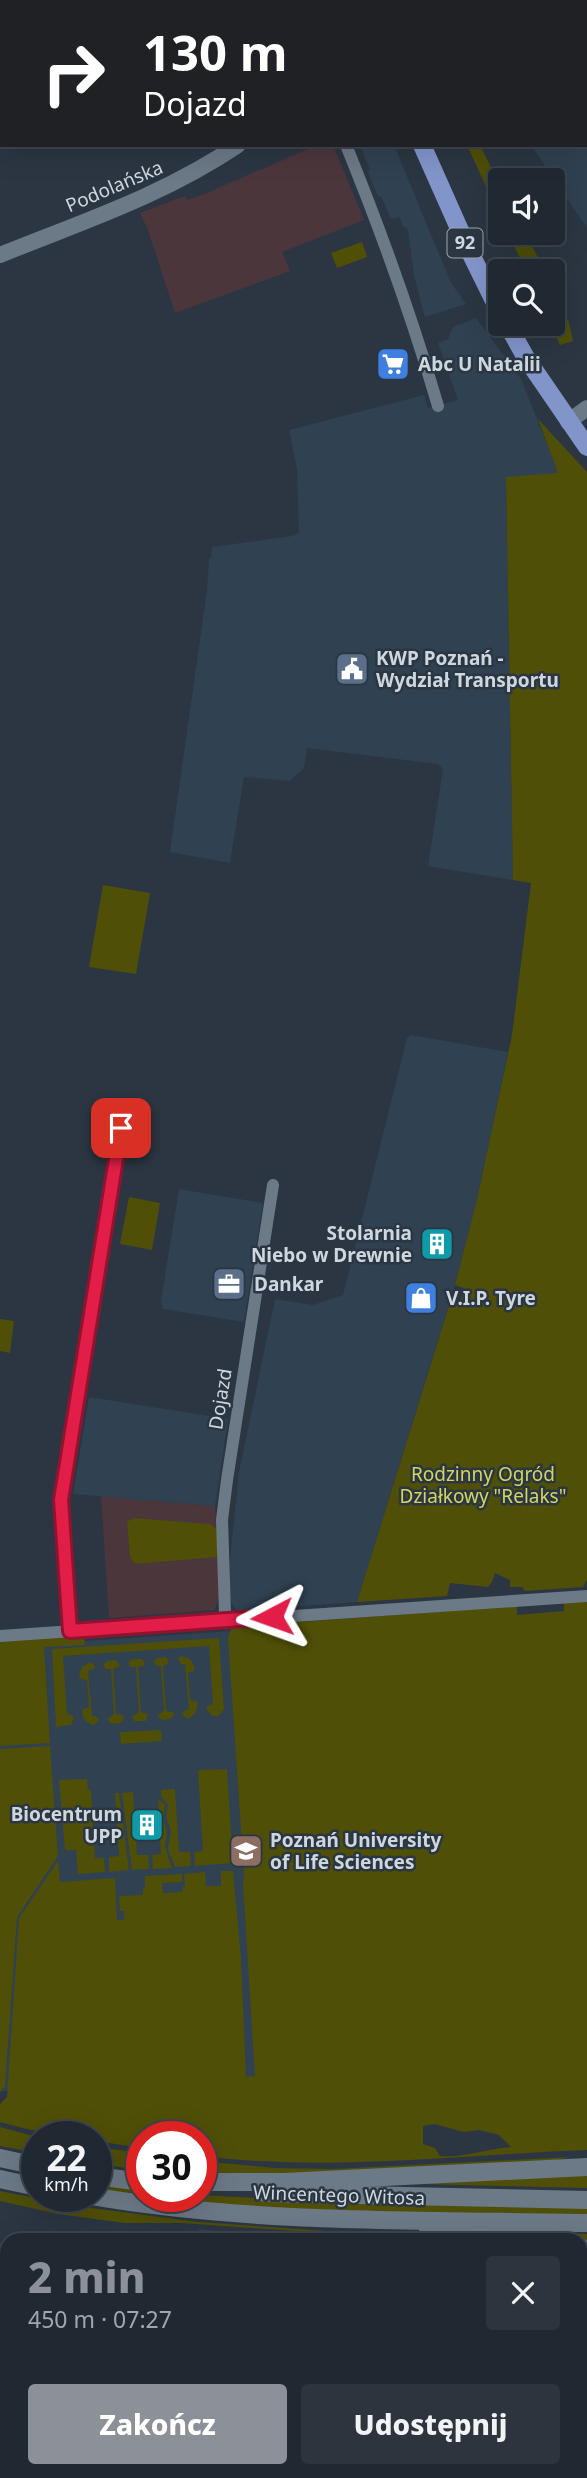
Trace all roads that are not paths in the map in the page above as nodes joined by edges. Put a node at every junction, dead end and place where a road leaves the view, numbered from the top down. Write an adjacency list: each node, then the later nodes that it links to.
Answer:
1 (235, 147): 4 (street, Podolańska)
2 (347, 147): 7 (street)
3 (423, 147): 5 (main road, 92)
4 (0, 255)
5 (488, 289)
6 (514, 336): 9 (main road)
7 (438, 406)
8 (587, 408): 9 (street)
9 (568, 422): 10 (main road)
10 (587, 447)
11 (121, 1128): 15 (street)
12 (273, 1185): 14 (street, Dojazd)
13 (587, 1596): 14 (street)
14 (223, 1620): 15 (street)
15 (70, 1631): 16 (street)
16 (0, 1636)
17 (0, 2158): 18 (main road)
18 (21, 2163)
19 (587, 2167): 21 (main road)
20 (0, 2179): 22 (main road)
21 (217, 2182)
22 (21, 2184)
23 (217, 2189): 25 (main road, Wincentego Witosa)
24 (112, 2199): 26 (main road, Wincentego Witosa)
25 (587, 2200)
26 (345, 2218): 27 (main road, Wincentego Witosa); 28 (main road)
27 (587, 2222)
28 (462, 2233)

